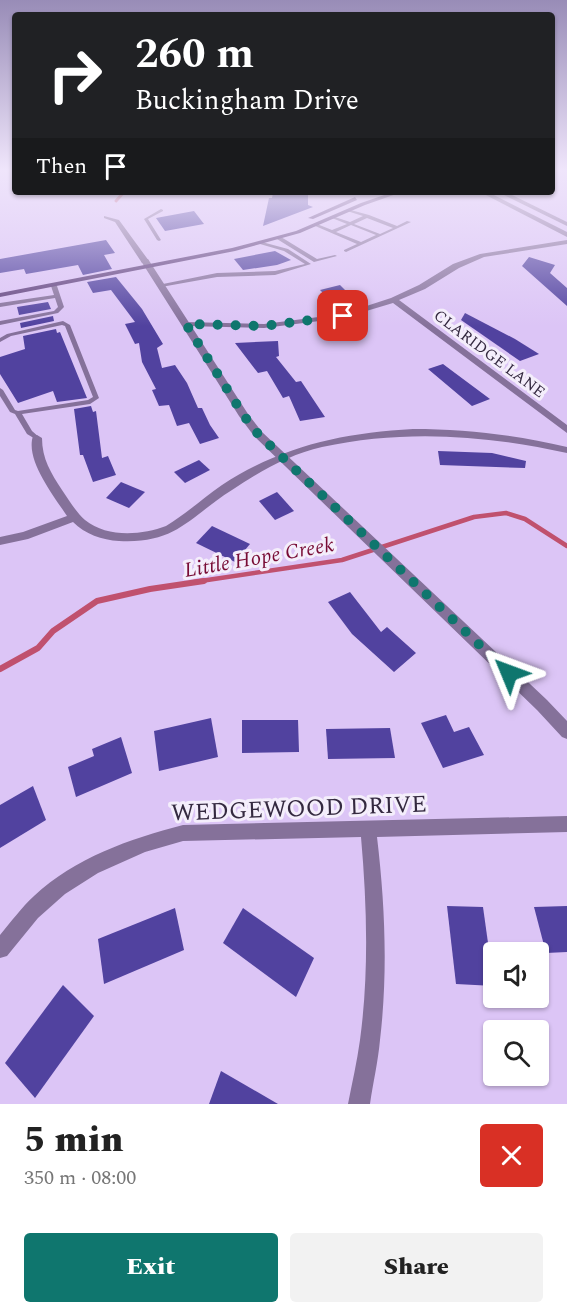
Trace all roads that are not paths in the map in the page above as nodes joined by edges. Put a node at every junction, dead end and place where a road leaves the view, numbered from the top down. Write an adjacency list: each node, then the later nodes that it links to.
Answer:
1 (118, 223): 23 (street)
2 (148, 223): 17 (lane)
3 (299, 223): 23 (main road)
4 (321, 223): 11 (main road)
5 (347, 223): 10 (lane)
6 (353, 223): 10 (lane)
7 (384, 223): 12 (lane)
8 (408, 223): 12 (lane)
9 (543, 223): 14 (street)
10 (350, 224): 13 (lane); 15 (lane)
11 (315, 225): 13 (lane); 16 (main road)
12 (396, 227): 15 (lane)
13 (332, 232): 20 (lane)
14 (567, 235)
15 (379, 236): 20 (lane)
16 (279, 238): 19 (main road); 22 (lane)
17 (159, 240)
18 (567, 242): 28 (street)
19 (262, 243): 23 (main road); 24 (lane)
20 (361, 244): 21 (lane)
21 (346, 251)
22 (335, 256)
23 (147, 264): 24 (street); 25 (main road); 26 (main road)
24 (161, 285): 31 (street)
25 (54, 286): 26 (main road); 27 (lane)
26 (1, 292): 29 (lane)
27 (57, 296): 29 (lane); 30 (lane)
28 (394, 300): 31 (street); 35 (street, CLARIDGE LANE)
29 (0, 304)
30 (0, 323)
31 (186, 324): 38 (street)
32 (0, 340): 34 (lane)
33 (0, 390): 34 (lane)
34 (18, 413): 36 (lane)
35 (567, 430)
36 (37, 438): 39 (street)
37 (567, 450): 38 (street)
38 (283, 458): 39 (street); 41 (street)
39 (73, 518): 40 (street)
40 (0, 541)
41 (567, 732)
42 (567, 824): 43 (street, WEDGEWOOD DRIVE)
43 (368, 828): 44 (street, WEDGEWOOD DRIVE); 45 (street)
44 (0, 949)
45 (359, 1104)

